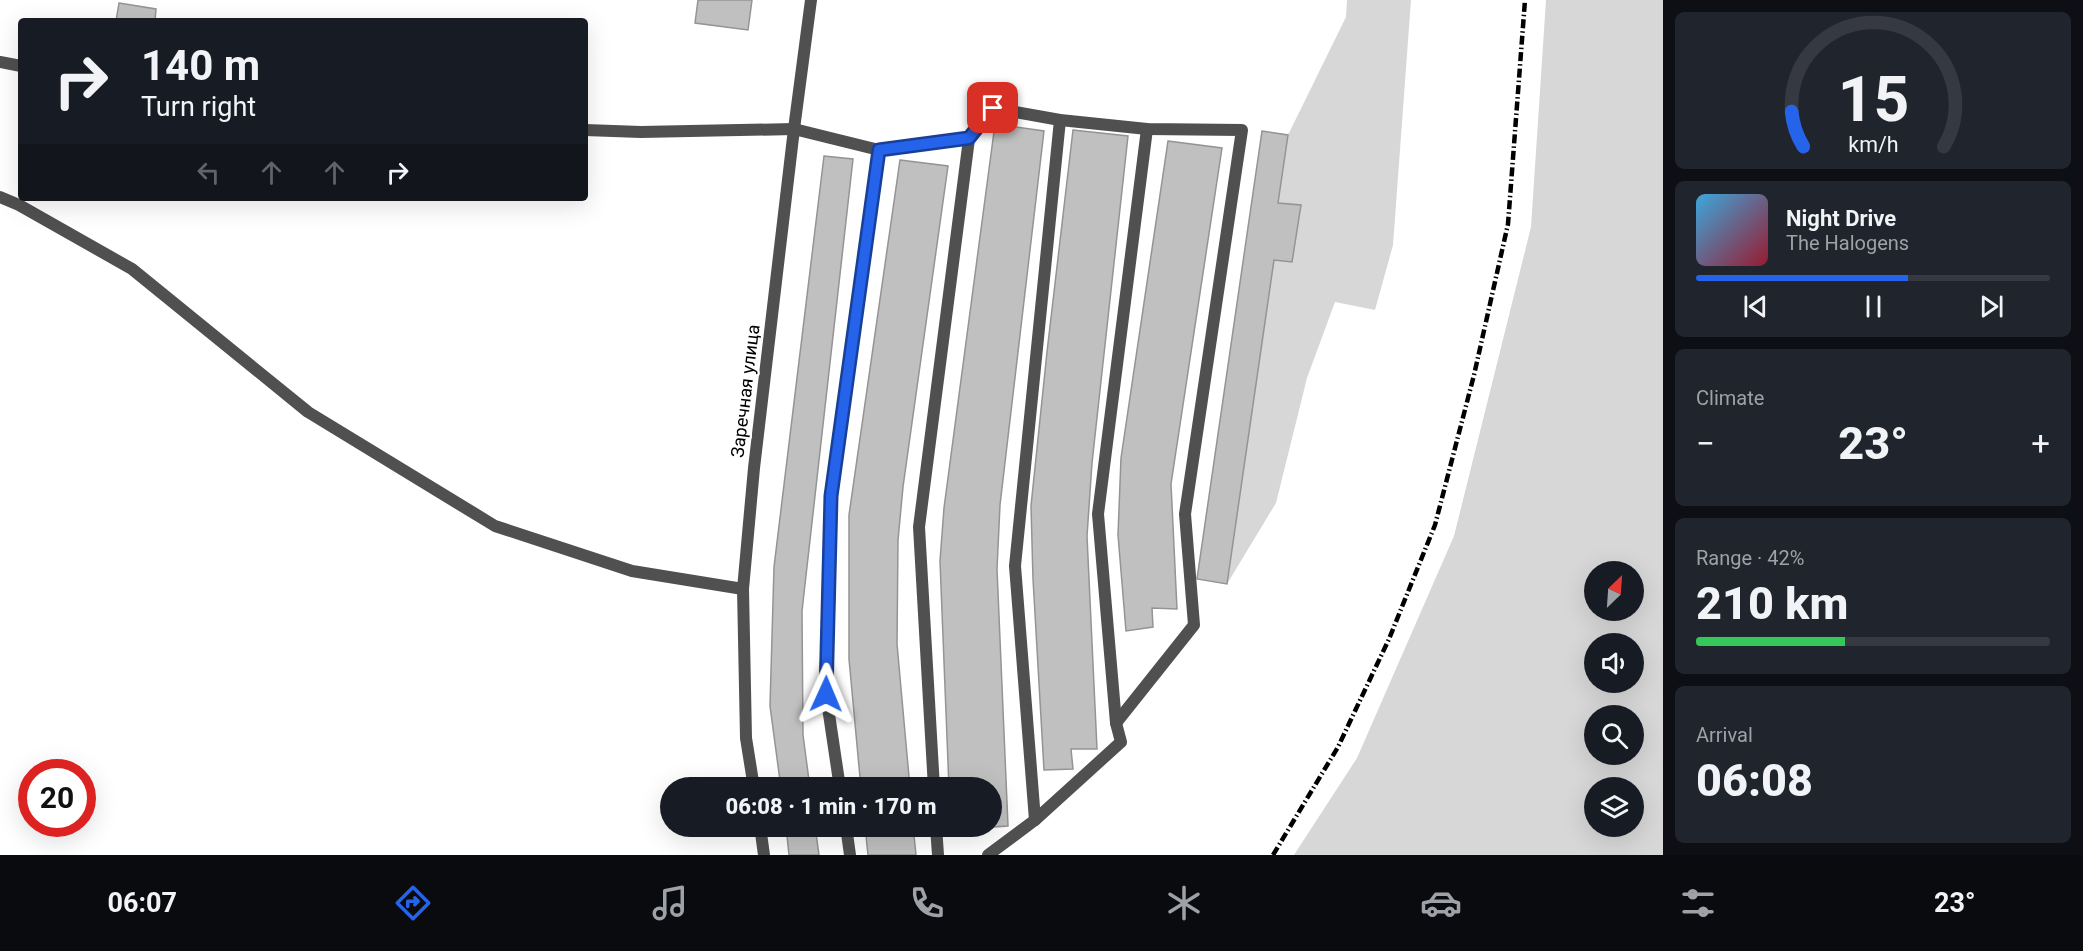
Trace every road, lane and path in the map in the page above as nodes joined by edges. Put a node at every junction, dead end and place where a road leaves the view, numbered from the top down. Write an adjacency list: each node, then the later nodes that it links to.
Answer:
1 (811, 0): 5 (street, Заречная улица)
2 (0, 62): 3 (street)
3 (18, 65)
4 (1060, 120): 6 (street); 8 (street); 16 (street)
5 (794, 129): 7 (street); 9 (street); 11 (street, Заречная улица)
6 (1148, 129): 12 (street); 12 (street)
7 (588, 130)
8 (969, 138): 9 (street); 15 (street)
9 (879, 150): 14 (street)
10 (0, 197): 11 (street)
11 (743, 589): 13 (street, Заречная улица)
12 (1116, 723): 16 (street)
13 (752, 777)
14 (838, 777)
15 (933, 777)
16 (1035, 820): 23 (street)
17 (762, 837): 20 (street)
18 (848, 837): 21 (street)
19 (937, 837): 22 (street)
20 (764, 855)
21 (850, 855)
22 (938, 855)
23 (988, 855)

